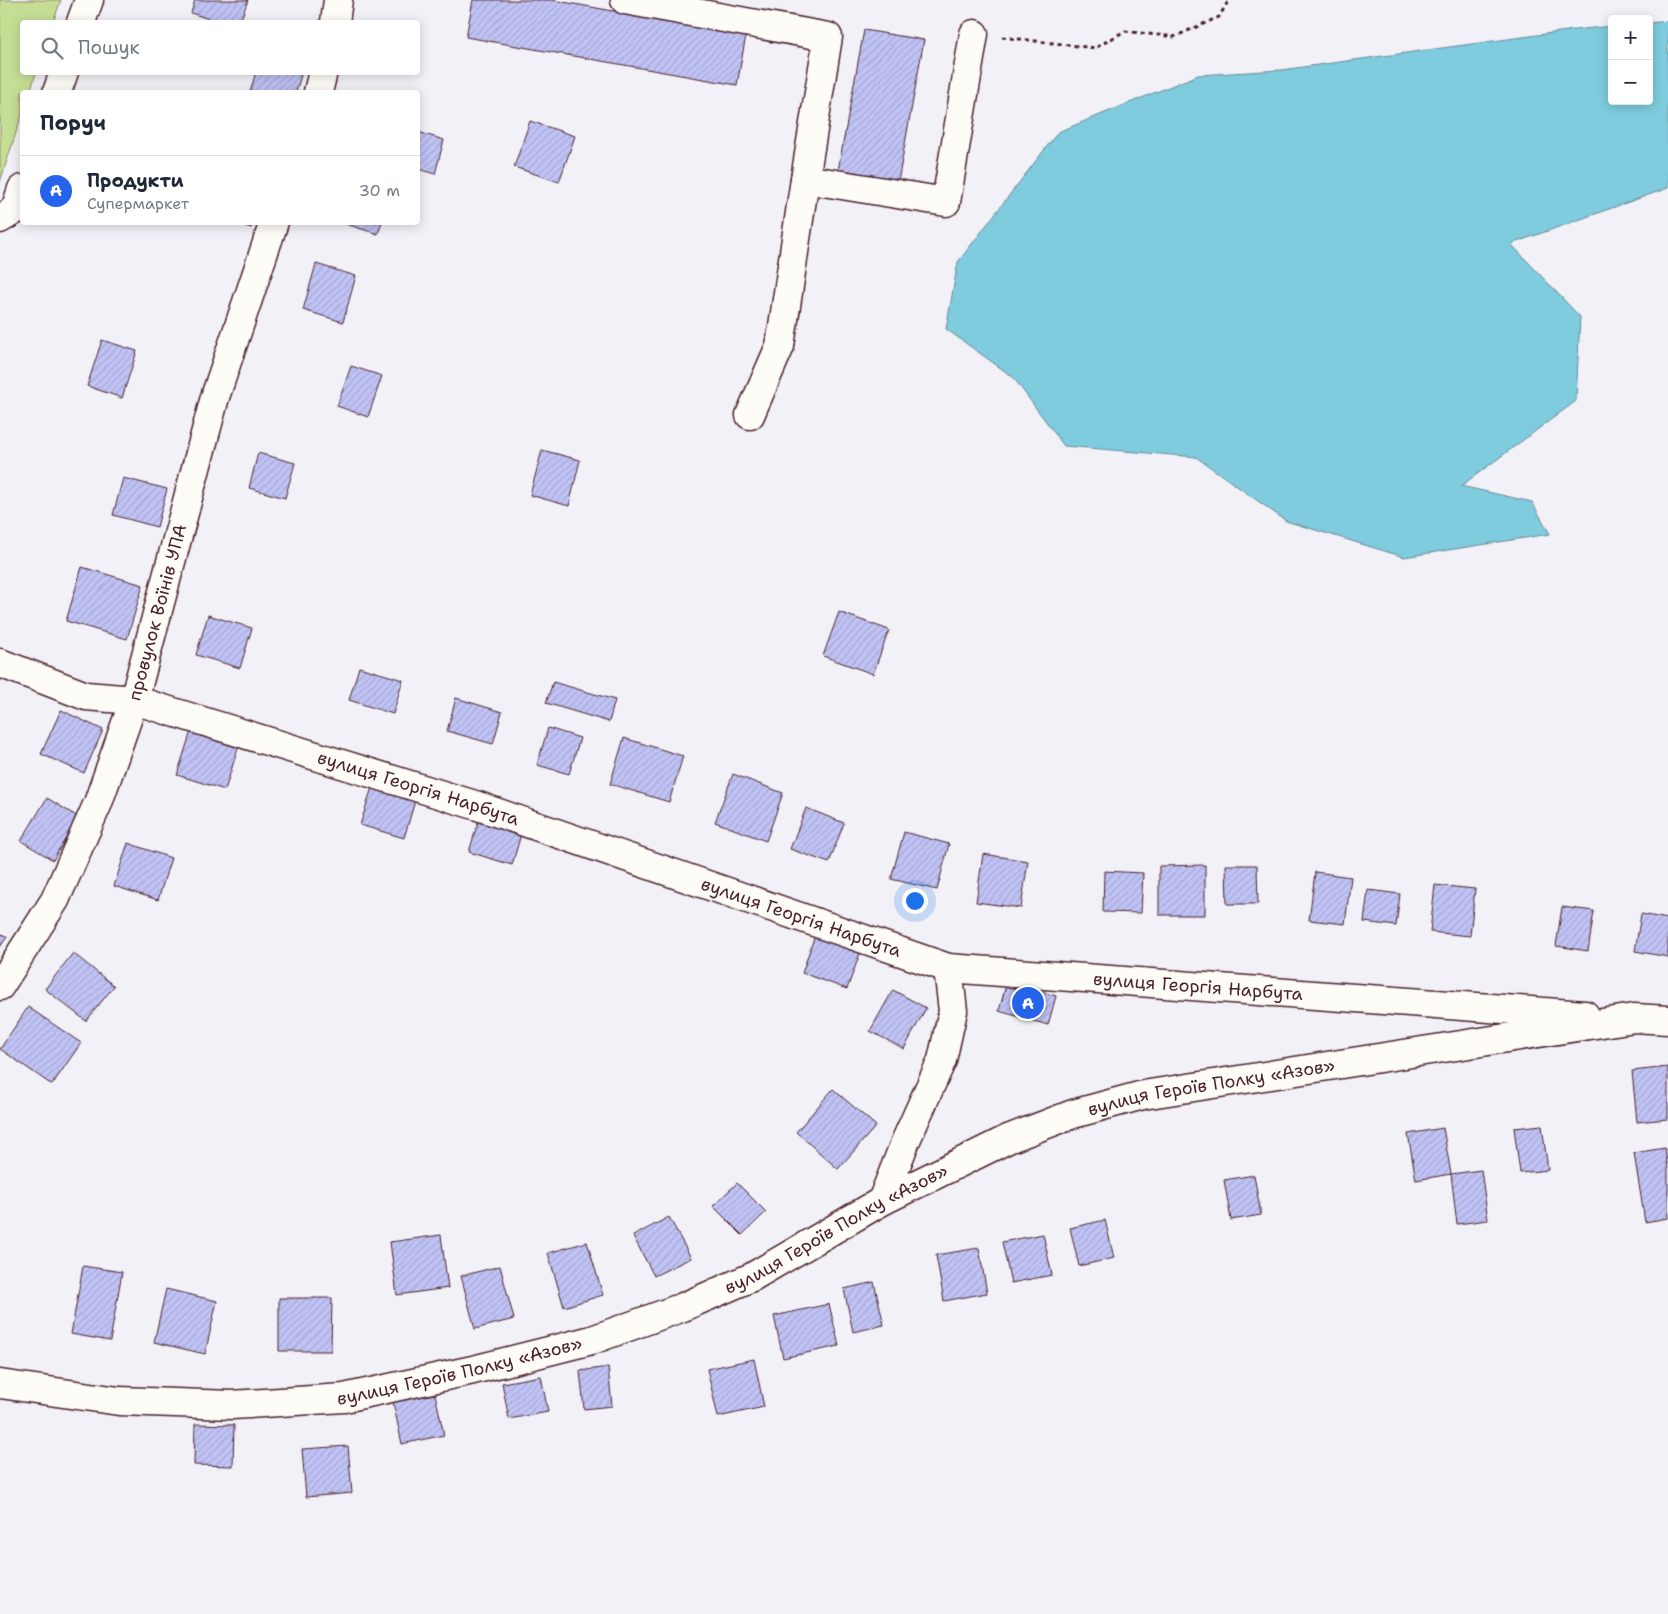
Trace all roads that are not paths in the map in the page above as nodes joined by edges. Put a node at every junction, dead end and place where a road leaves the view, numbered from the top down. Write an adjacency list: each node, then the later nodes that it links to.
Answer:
1 (89, 0): 4 (street)
2 (338, 0): 5 (street)
3 (625, 0): 11 (street)
4 (82, 20)
5 (335, 20)
6 (974, 34): 11 (street)
7 (63, 75): 9 (street)
8 (322, 75): 10 (street)
9 (58, 90)
10 (318, 90)
11 (805, 179): 15 (street)
12 (20, 195): 13 (street)
13 (0, 219)
14 (273, 225): 17 (street, провулок Воїнів УПА)
15 (750, 415)
16 (0, 663): 17 (street, вулиця Георгія Нарбута)
17 (134, 700): 18 (street, вулиця Георгія Нарбута); 19 (street, провулок Воїнів УПА)
18 (948, 968): 20 (street, вулиця Георгія Нарбута); 22 (street)
19 (0, 986)
20 (1634, 1018): 21 (street, вулиця Героїв Полку «Азов»); 22 (street, вулиця Героїв Полку «Азов»)
21 (1668, 1020)
22 (882, 1201): 23 (street, вулиця Героїв Полку «Азов»)
23 (0, 1384)

